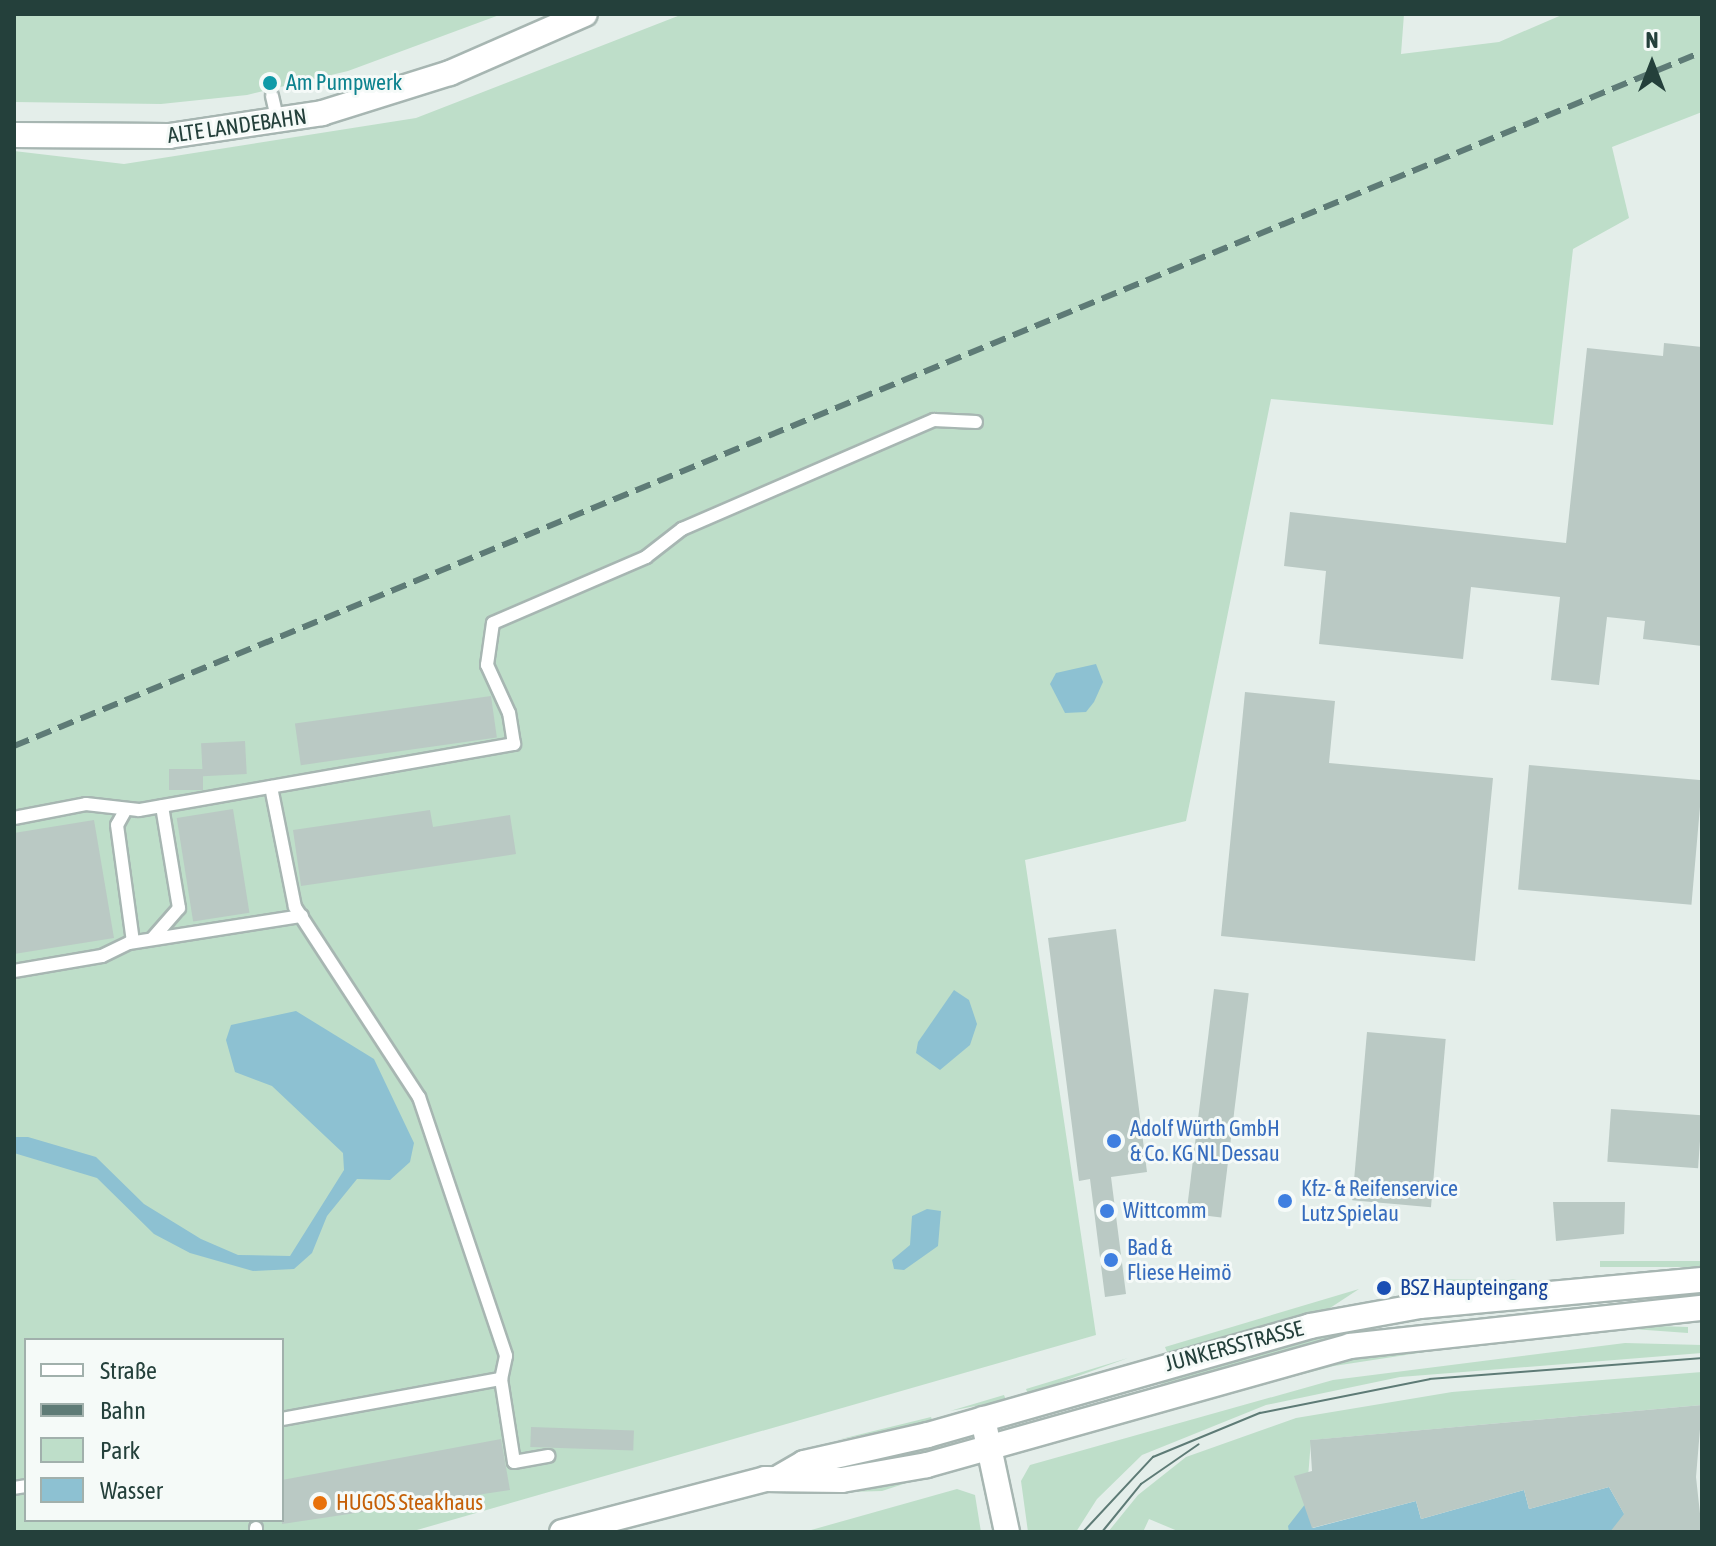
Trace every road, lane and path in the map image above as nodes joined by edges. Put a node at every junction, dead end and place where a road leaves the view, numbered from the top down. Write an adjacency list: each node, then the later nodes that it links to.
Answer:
1 (585, 14): 3 (main road, ALTE LANDEBAHN)
2 (272, 96): 3 (lane)
3 (278, 122): 4 (main road, ALTE LANDEBAHN)
4 (14, 135)
5 (976, 422): 6 (lane)
6 (271, 787): 7 (lane); 10 (lane)
7 (162, 806): 8 (lane); 11 (lane)
8 (126, 809): 9 (lane); 12 (lane)
9 (14, 818)
10 (302, 916): 11 (lane); 16 (lane)
11 (152, 939): 12 (lane)
12 (133, 942): 13 (lane)
13 (14, 971)
14 (1702, 1280): 18 (main road, JUNKERSSTRASSE)
15 (1702, 1308): 19 (main road, JUNKERSSTRASSE)
16 (501, 1379): 17 (lane); 20 (lane)
17 (284, 1419)
18 (983, 1419): 19 (main road); 21 (main road, JUNKERSSTRASSE)
19 (991, 1446): 21 (main road, JUNKERSSTRASSE); 23 (main road)
20 (548, 1456)
21 (780, 1477): 22 (main road, JUNKERSSTRASSE)
22 (562, 1532)
23 (1007, 1532)

